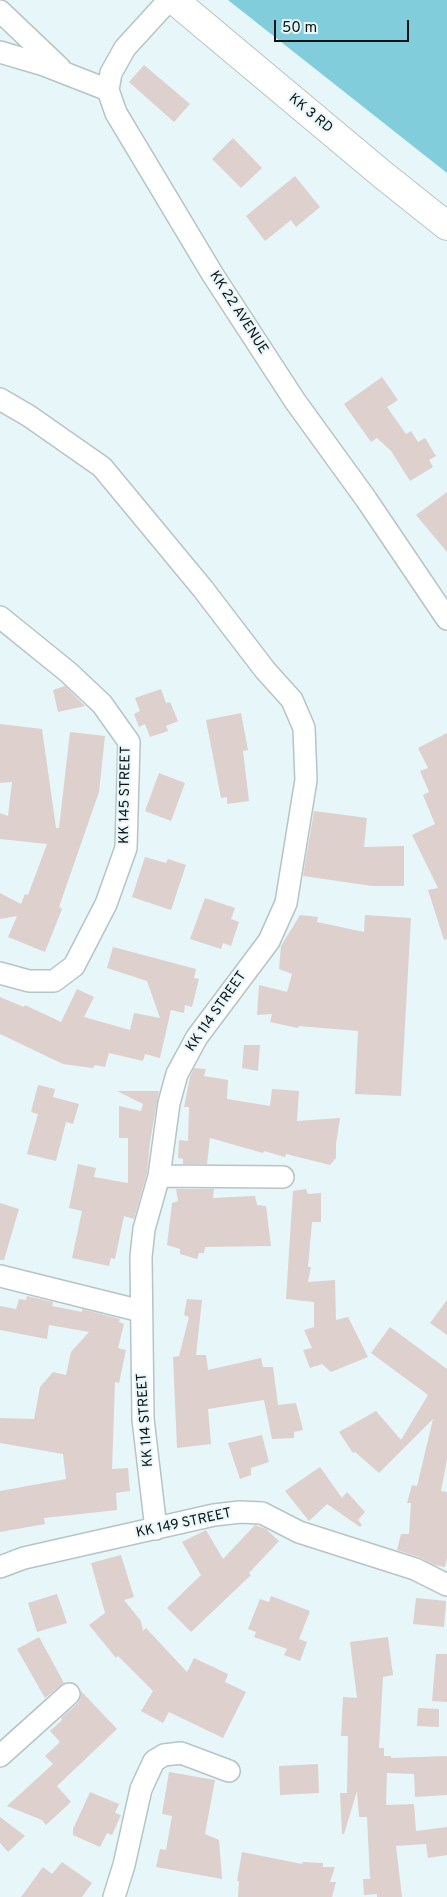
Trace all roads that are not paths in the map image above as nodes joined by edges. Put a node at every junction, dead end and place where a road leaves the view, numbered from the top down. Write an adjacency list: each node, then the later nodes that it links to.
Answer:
1 (169, 0): 6 (street)
2 (174, 0): 7 (highway, KK 3 RD)
3 (0, 10): 5 (street)
4 (0, 52): 5 (street)
5 (66, 74): 6 (street)
6 (108, 90): 10 (street, KK 22 AVENUE)
7 (447, 226)
8 (0, 399): 12 (street, KK 114 STREET)
9 (0, 617): 11 (street, KK 145 STREET)
10 (447, 619)
11 (0, 974)
12 (159, 1176): 13 (street); 15 (street, KK 114 STREET)
13 (283, 1177)
14 (0, 1276): 15 (street)
15 (141, 1311): 16 (street, KK 114 STREET)
16 (156, 1530): 17 (street, KK 149 STREET); 18 (street, KK 149 STREET)
17 (0, 1567)
18 (447, 1585)
19 (69, 1694): 20 (street)
20 (0, 1756)
21 (230, 1771): 22 (street)
22 (114, 1897)

